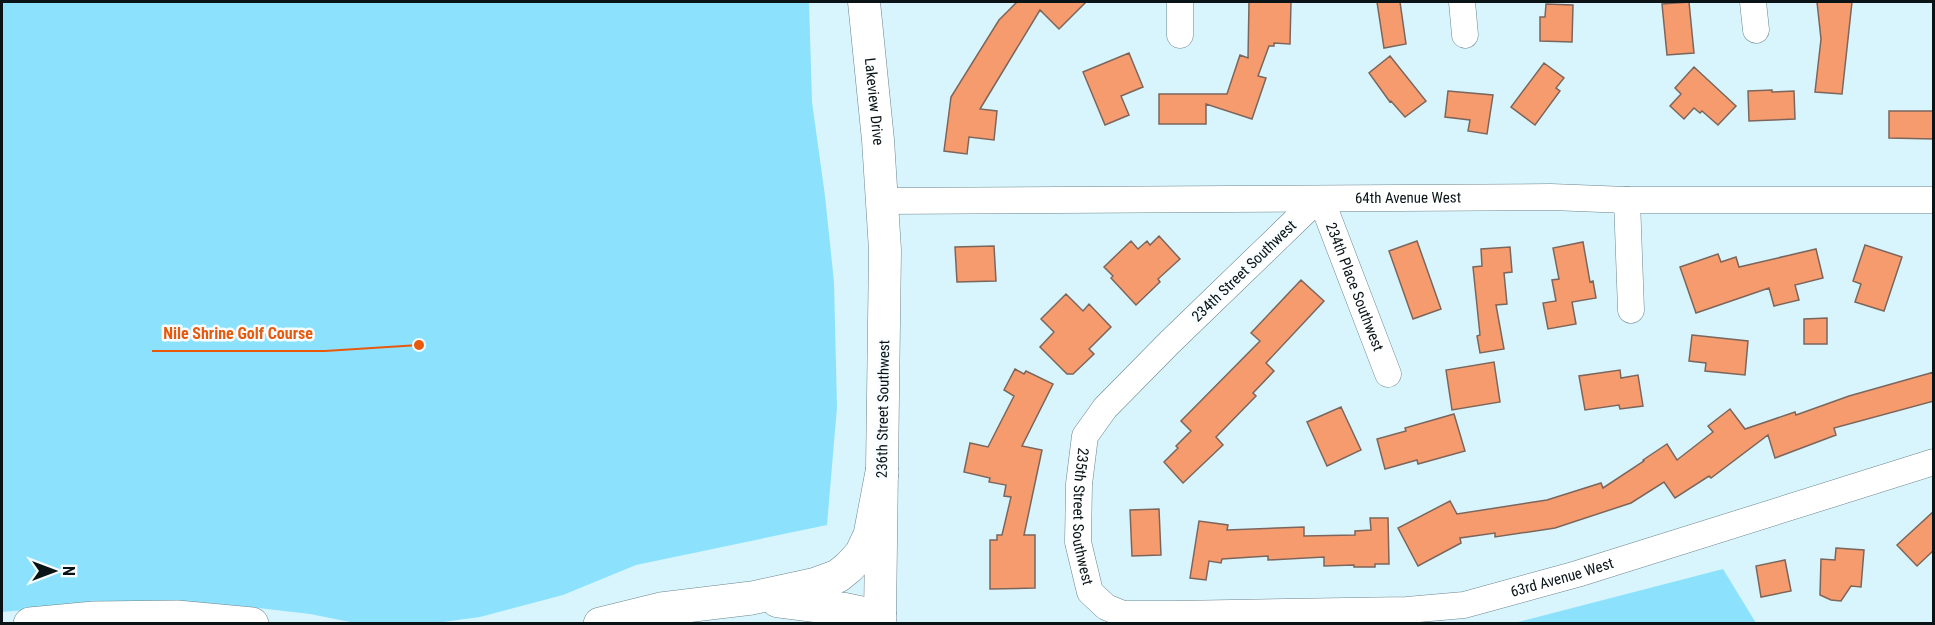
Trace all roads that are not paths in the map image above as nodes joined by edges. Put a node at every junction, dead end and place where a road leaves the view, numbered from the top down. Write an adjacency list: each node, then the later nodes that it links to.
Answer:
1 (864, 2): 11 (street, Lakeview Drive)
2 (1180, 2): 6 (street)
3 (1462, 2): 7 (street)
4 (1753, 2): 5 (street)
5 (1756, 30)
6 (1180, 35)
7 (1465, 35)
8 (1319, 199): 9 (street, 64th Avenue West); 11 (street, 64th Avenue West); 13 (street, 234th Street Southwest); 14 (street, 234th Place Southwest)
9 (1627, 200): 10 (street, 64th Avenue West); 12 (street)
10 (1934, 200)
11 (882, 201): 16 (street, 236th Street Southwest)
12 (1631, 310)
13 (1169, 343): 18 (street, 235th Street Southwest)
14 (1388, 374)
15 (1934, 462): 18 (street, 63rd Avenue West)
16 (882, 472): 17 (highway); 19 (street, 236th Street Southwest)
17 (752, 598): 19 (highway); 22 (highway)
18 (1176, 614)
19 (880, 617)
20 (30, 624): 21 (highway)
21 (252, 624)
22 (600, 624)

